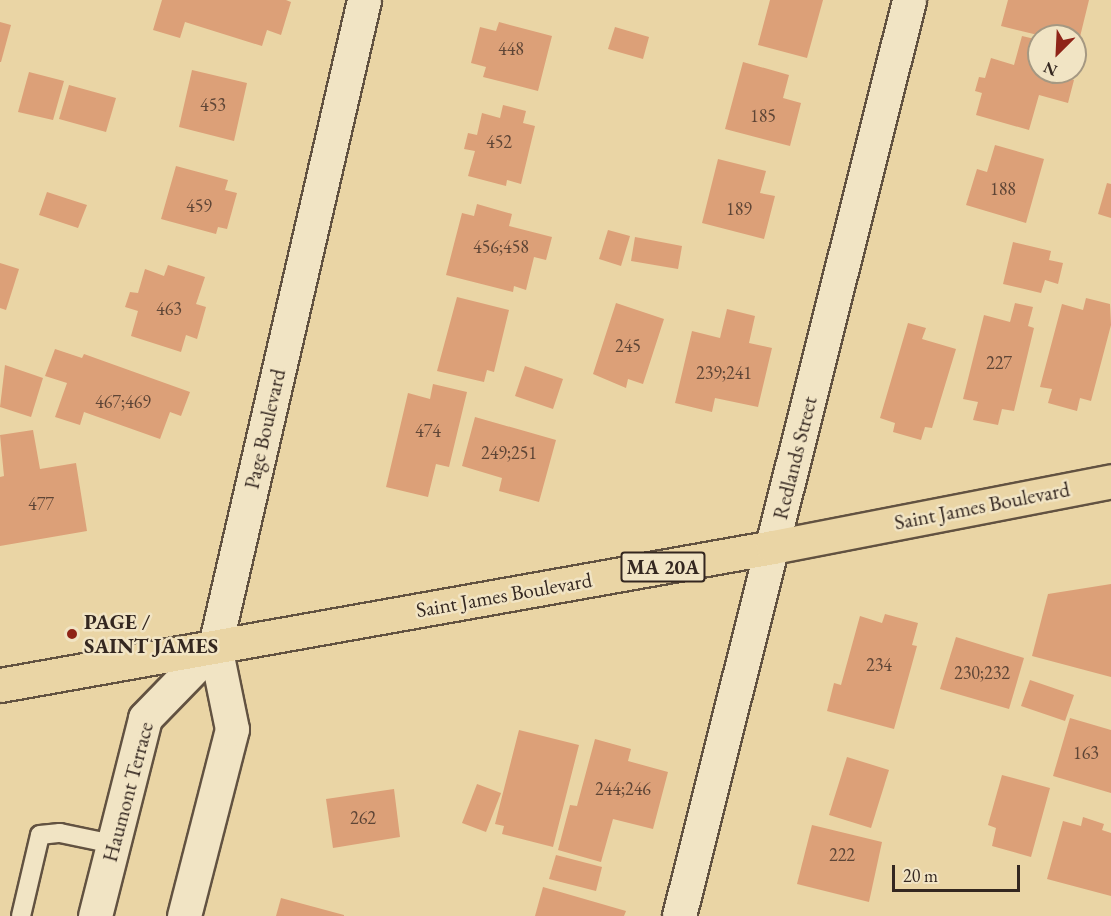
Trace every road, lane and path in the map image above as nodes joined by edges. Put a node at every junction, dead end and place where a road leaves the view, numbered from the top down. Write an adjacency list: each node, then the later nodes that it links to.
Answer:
1 (364, 0): 5 (street, Page Boulevard)
2 (909, 0): 4 (street, Redlands Street)
3 (1111, 481): 4 (main road, Saint James Boulevard / MA 20A)
4 (773, 547): 5 (main road, Saint James Boulevard / MA 20A); 11 (street, Redlands Street)
5 (215, 646): 6 (main road, MA 20A); 7 (street, Haumont Terrace); 10 (street)
6 (0, 685)
7 (113, 844): 8 (lane); 9 (street, Haumont Terrace)
8 (21, 916)
9 (95, 916)
10 (184, 916)
11 (679, 916)

